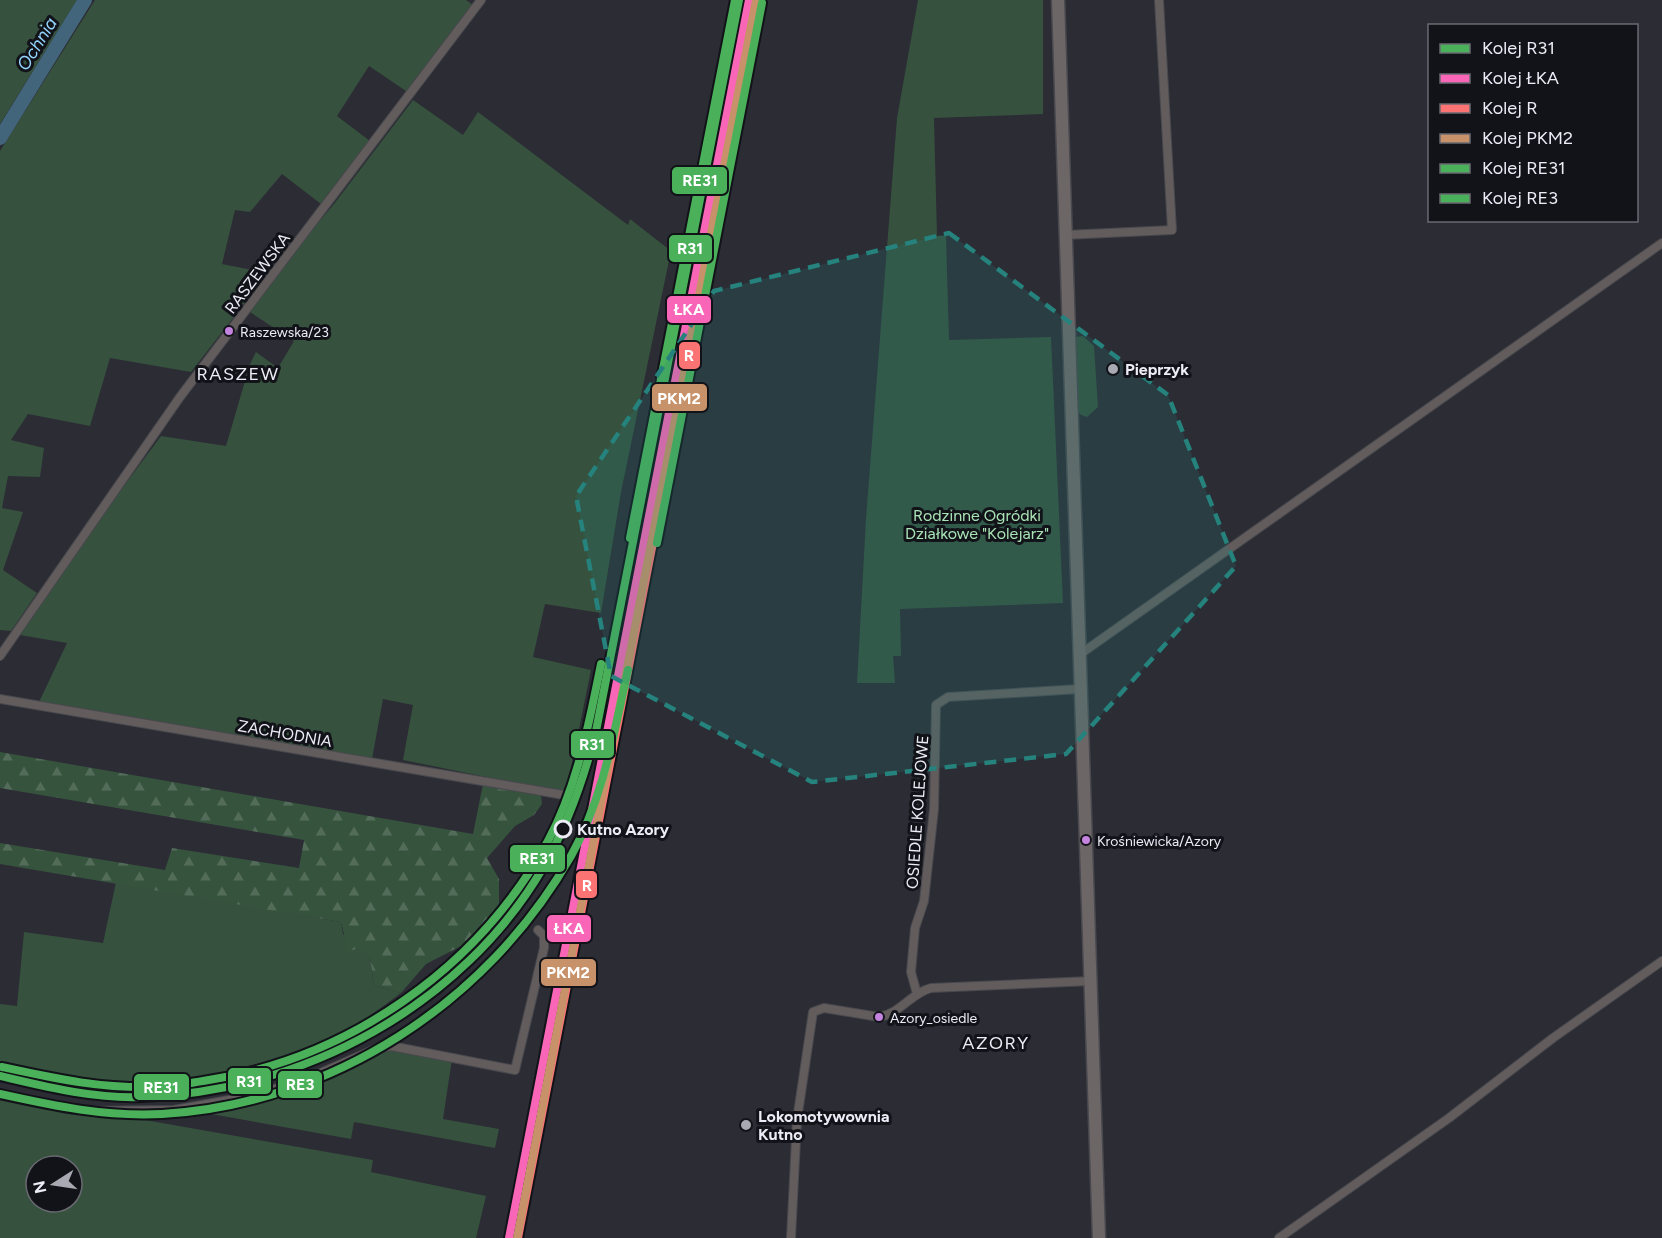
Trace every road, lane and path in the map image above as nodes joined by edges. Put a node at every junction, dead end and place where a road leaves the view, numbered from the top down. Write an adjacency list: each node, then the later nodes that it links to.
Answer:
1 (481, 0): 7 (street, RASZEWSKA)
2 (1058, 0): 4 (main road)
3 (1159, 0): 4 (street)
4 (1065, 235): 6 (main road)
5 (1662, 243): 6 (street)
6 (1079, 655): 8 (main road)
7 (0, 656)
8 (1080, 689): 13 (main road); 14 (street, OSIEDLE KOLEJOWE)
9 (0, 699): 10 (street, ZACHODNIA)
10 (564, 795)
11 (538, 930): 15 (street)
12 (1662, 961): 18 (street)
13 (1091, 981): 14 (street); 17 (main road)
14 (917, 993): 16 (street)
15 (0, 1095)
16 (791, 1238)
17 (1099, 1238)
18 (1279, 1238)

